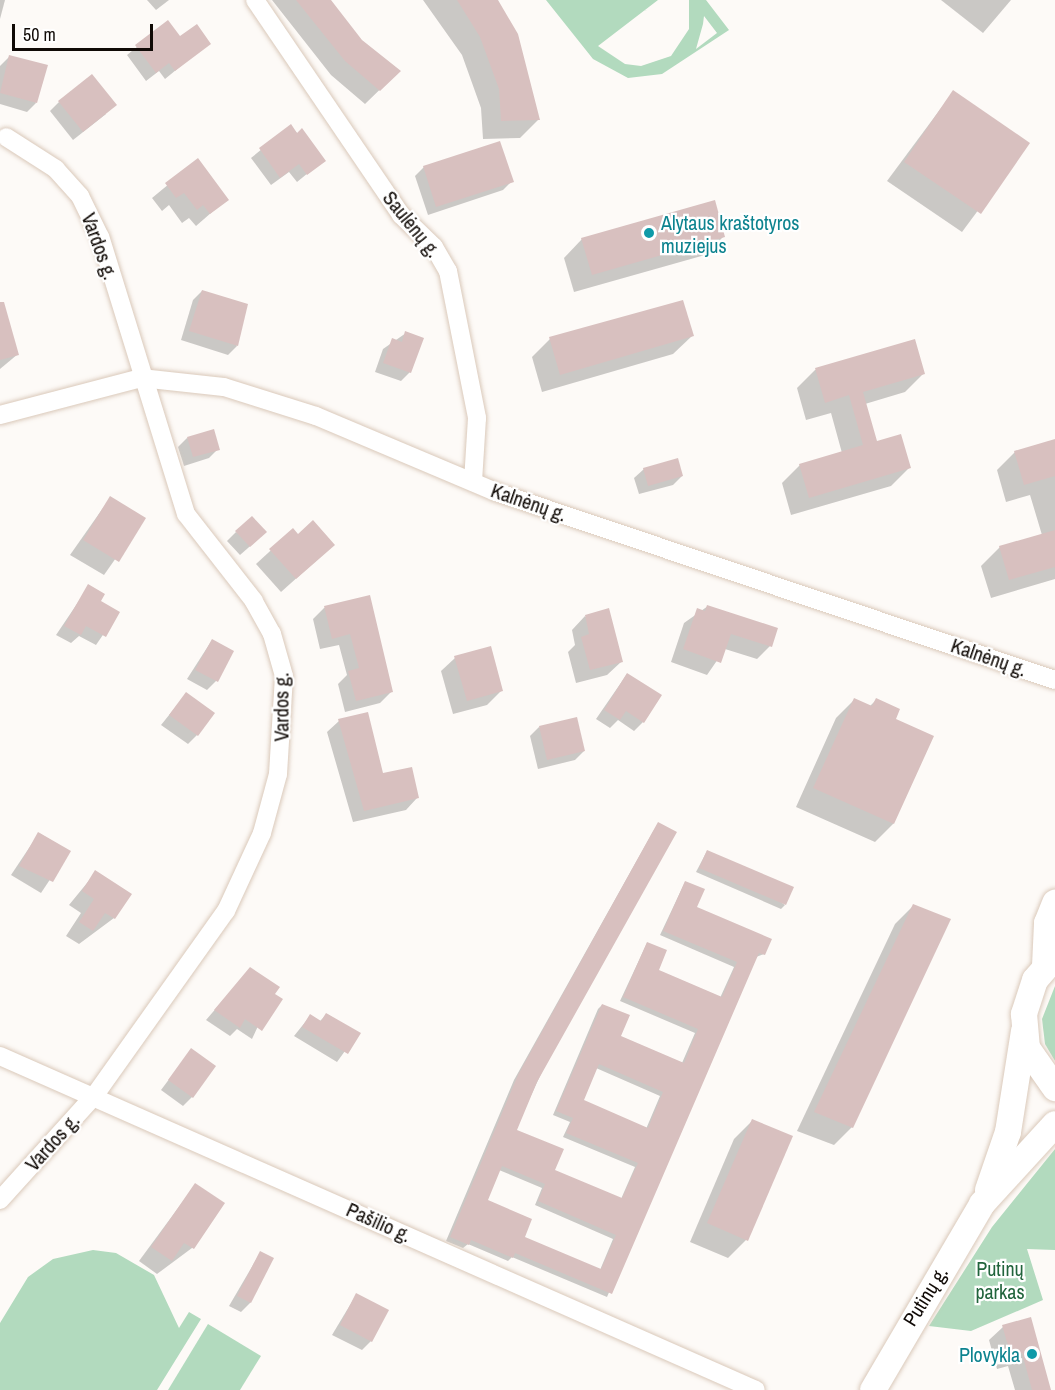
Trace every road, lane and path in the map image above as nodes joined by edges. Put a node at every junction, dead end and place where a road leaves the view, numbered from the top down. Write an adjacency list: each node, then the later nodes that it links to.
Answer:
1 (255, 0): 5 (street, Saulėnų g.)
2 (6, 137): 3 (street, Vardos g.)
3 (141, 378): 4 (street, Kalnėnų g.); 5 (street, Kalnėnų g.); 12 (street, Vardos g.)
4 (0, 416)
5 (473, 482): 6 (street, Kalnėnų g.)
6 (1055, 680)
7 (1055, 903): 8 (main road)
8 (1050, 962): 9 (main road, Putinų g.)
9 (1024, 1032): 11 (main road); 15 (main road, Putinų g.)
10 (0, 1056): 12 (street, Pašilio g.)
11 (1055, 1088)
12 (95, 1095): 14 (street, Vardos g.); 16 (street, Pašilio g.)
13 (1055, 1124): 15 (main road, Putinų g.)
14 (0, 1200)
15 (982, 1204): 17 (main road, Putinų g.)
16 (756, 1390)
17 (873, 1390)

